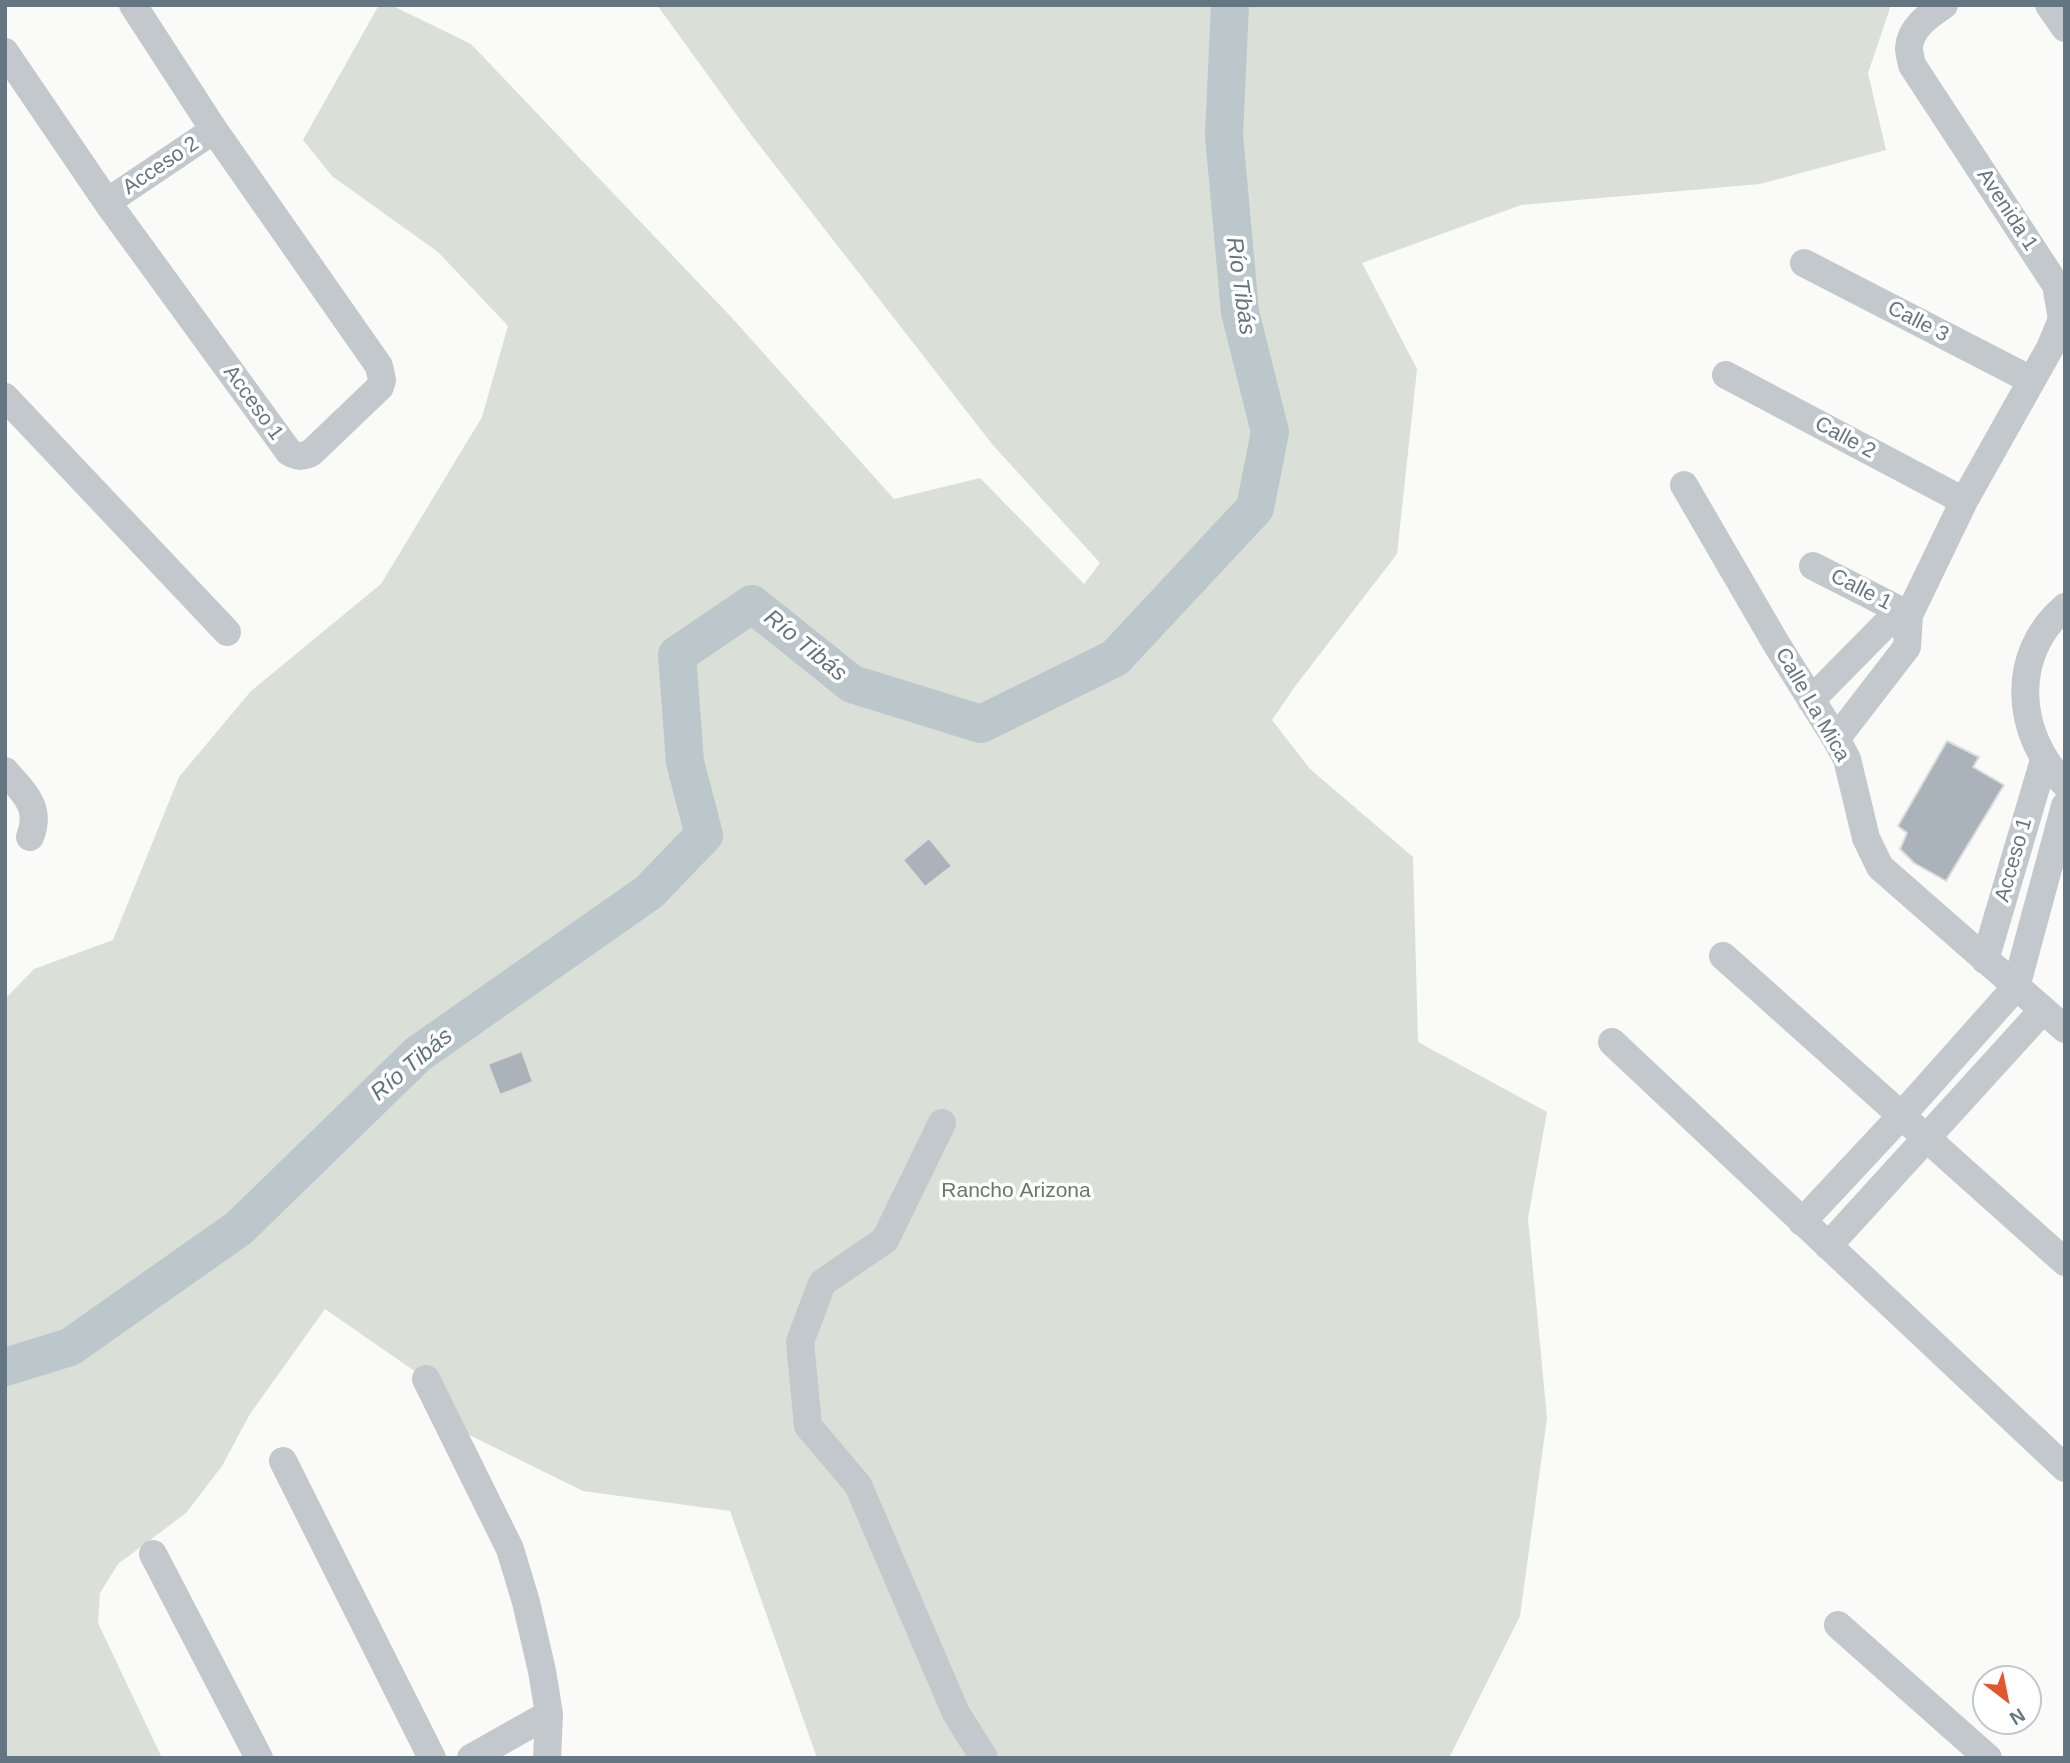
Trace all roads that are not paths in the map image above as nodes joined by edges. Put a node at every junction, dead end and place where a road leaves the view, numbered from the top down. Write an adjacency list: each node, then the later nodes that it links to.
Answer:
1 (133, 5): 6 (street, Acceso 1)
2 (1944, 5): 10 (street, Avenida 1)
3 (2049, 5): 4 (street)
4 (2065, 29)
5 (5, 52): 7 (street, Acceso 1)
6 (214, 130): 7 (street, Acceso 2); 7 (street, Acceso 1)
7 (107, 202)
8 (1804, 263): 10 (street, Calle 3)
9 (1726, 375): 13 (street, Calle 2)
10 (2031, 380): 13 (street, Avenida 1)
11 (5, 397): 17 (street)
12 (1684, 485): 18 (street, Calle La Mica)
13 (1964, 501): 16 (street, Avenida 1)
14 (1813, 566): 16 (street, Calle 1)
15 (2065, 607): 20 (street)
16 (1909, 615): 18 (street); 19 (street, Avenida 1)
17 (227, 632)
18 (1811, 700): 19 (street, Calle La Mica)
19 (1836, 738): 26 (street, Calle La Mica)
20 (2044, 760): 22 (street); 26 (street, Acceso 1)
21 (5, 771): 24 (street)
22 (2065, 784)
23 (2065, 806): 27 (street, Acceso 1)
24 (30, 836)
25 (1723, 956): 31 (street)
26 (1985, 960): 27 (street, Calle La Mica)
27 (2016, 987): 28 (street, Calle La Mica); 31 (street)
28 (2042, 1010): 29 (street, Calle La Mica); 33 (street)
29 (2065, 1029)
30 (1612, 1042): 34 (street)
31 (1901, 1116): 33 (street); 34 (street)
32 (942, 1124): 47 (street)
33 (1926, 1139): 35 (street); 36 (street)
34 (1802, 1222): 35 (street)
35 (1828, 1246): 39 (street)
36 (2065, 1262)
37 (426, 1379): 42 (street)
38 (283, 1461): 44 (street)
39 (2065, 1468)
40 (153, 1554): 43 (street)
41 (1838, 1625): 48 (street)
42 (550, 1714): 45 (street); 46 (street)
43 (259, 1758)
44 (432, 1758)
45 (471, 1758)
46 (547, 1758)
47 (984, 1758)
48 (1988, 1758)

